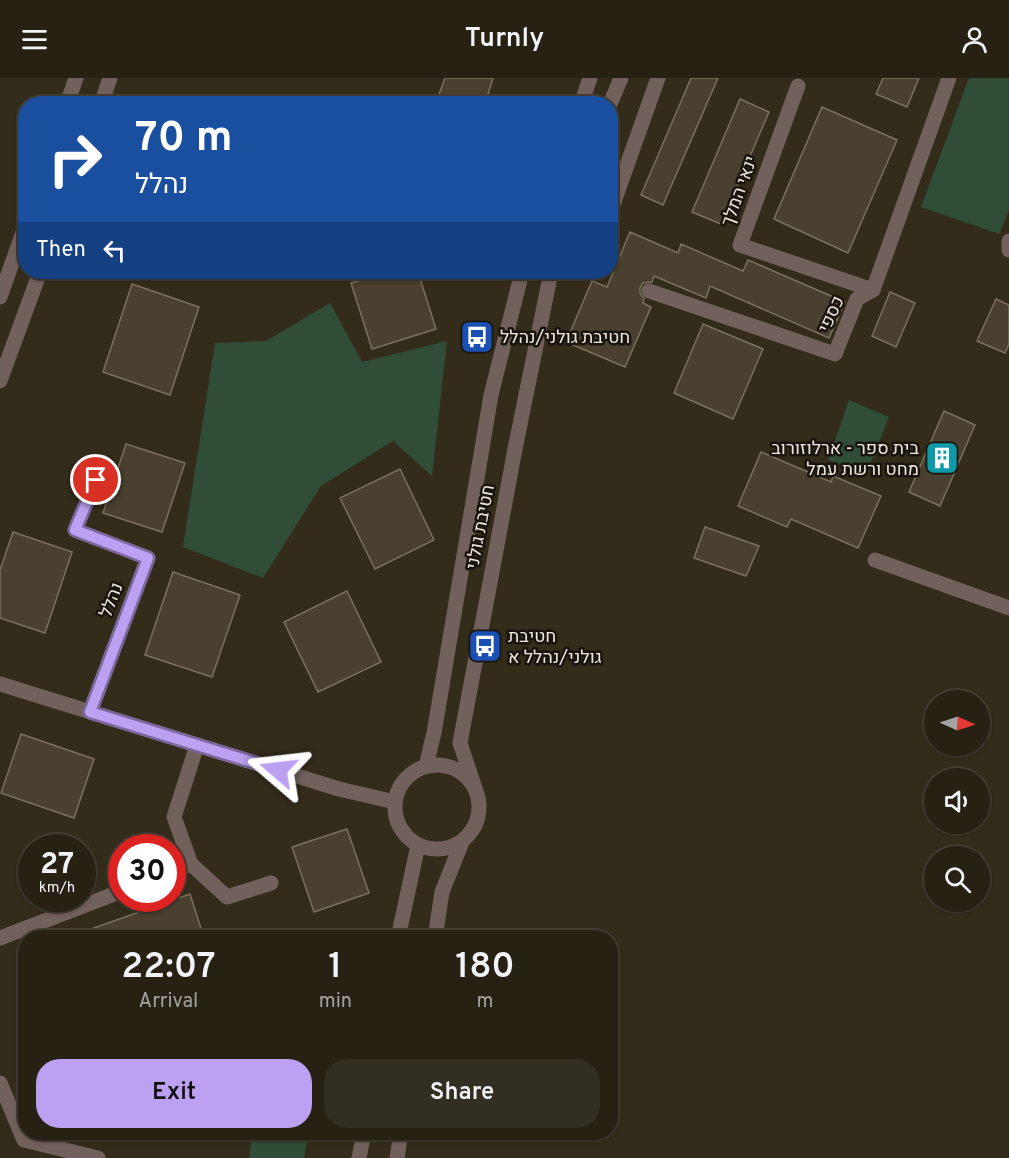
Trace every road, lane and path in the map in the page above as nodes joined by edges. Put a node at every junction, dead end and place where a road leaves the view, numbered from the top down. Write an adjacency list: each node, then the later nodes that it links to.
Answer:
1 (76, 78): 8 (street)
2 (110, 78): 9 (street)
3 (621, 78): 11 (street)
4 (658, 78): 12 (street)
5 (949, 78): 17 (street, כספי)
6 (588, 79): 10 (street)
7 (798, 86): 17 (street, ינאי המלך)
8 (70, 96)
9 (104, 96)
10 (583, 96)
11 (613, 96)
12 (618, 190)
13 (18, 246): 19 (street)
14 (37, 279): 20 (street)
15 (520, 279): 27 (street, חטיבת גולני)
16 (549, 279): 28 (street, חטיבת גולני)
17 (873, 290): 18 (street, כספי)
18 (649, 291)
19 (1, 293)
20 (0, 381)
21 (96, 480): 25 (street, נהלל)
22 (875, 560): 23 (street)
23 (1009, 608)
24 (0, 684): 25 (street)
25 (90, 712): 26 (street)
26 (197, 745): 29 (street); 32 (street)
27 (426, 766): 28 (street); 29 (street)
28 (475, 788): 30 (street)
29 (395, 802): 31 (street)
30 (462, 842): 31 (street); 38 (street)
31 (417, 845): 37 (street)
32 (191, 864): 33 (street); 34 (street)
33 (186, 866)
34 (271, 884)
35 (108, 896): 36 (street)
36 (21, 930)
37 (400, 930)
38 (436, 930)
39 (18, 931): 40 (street)
40 (0, 938)
41 (0, 1083): 42 (street)
42 (18, 1126)
43 (24, 1140): 46 (street)
44 (362, 1140): 47 (street)
45 (400, 1140): 48 (street)
46 (98, 1158)
47 (359, 1158)
48 (397, 1158)

